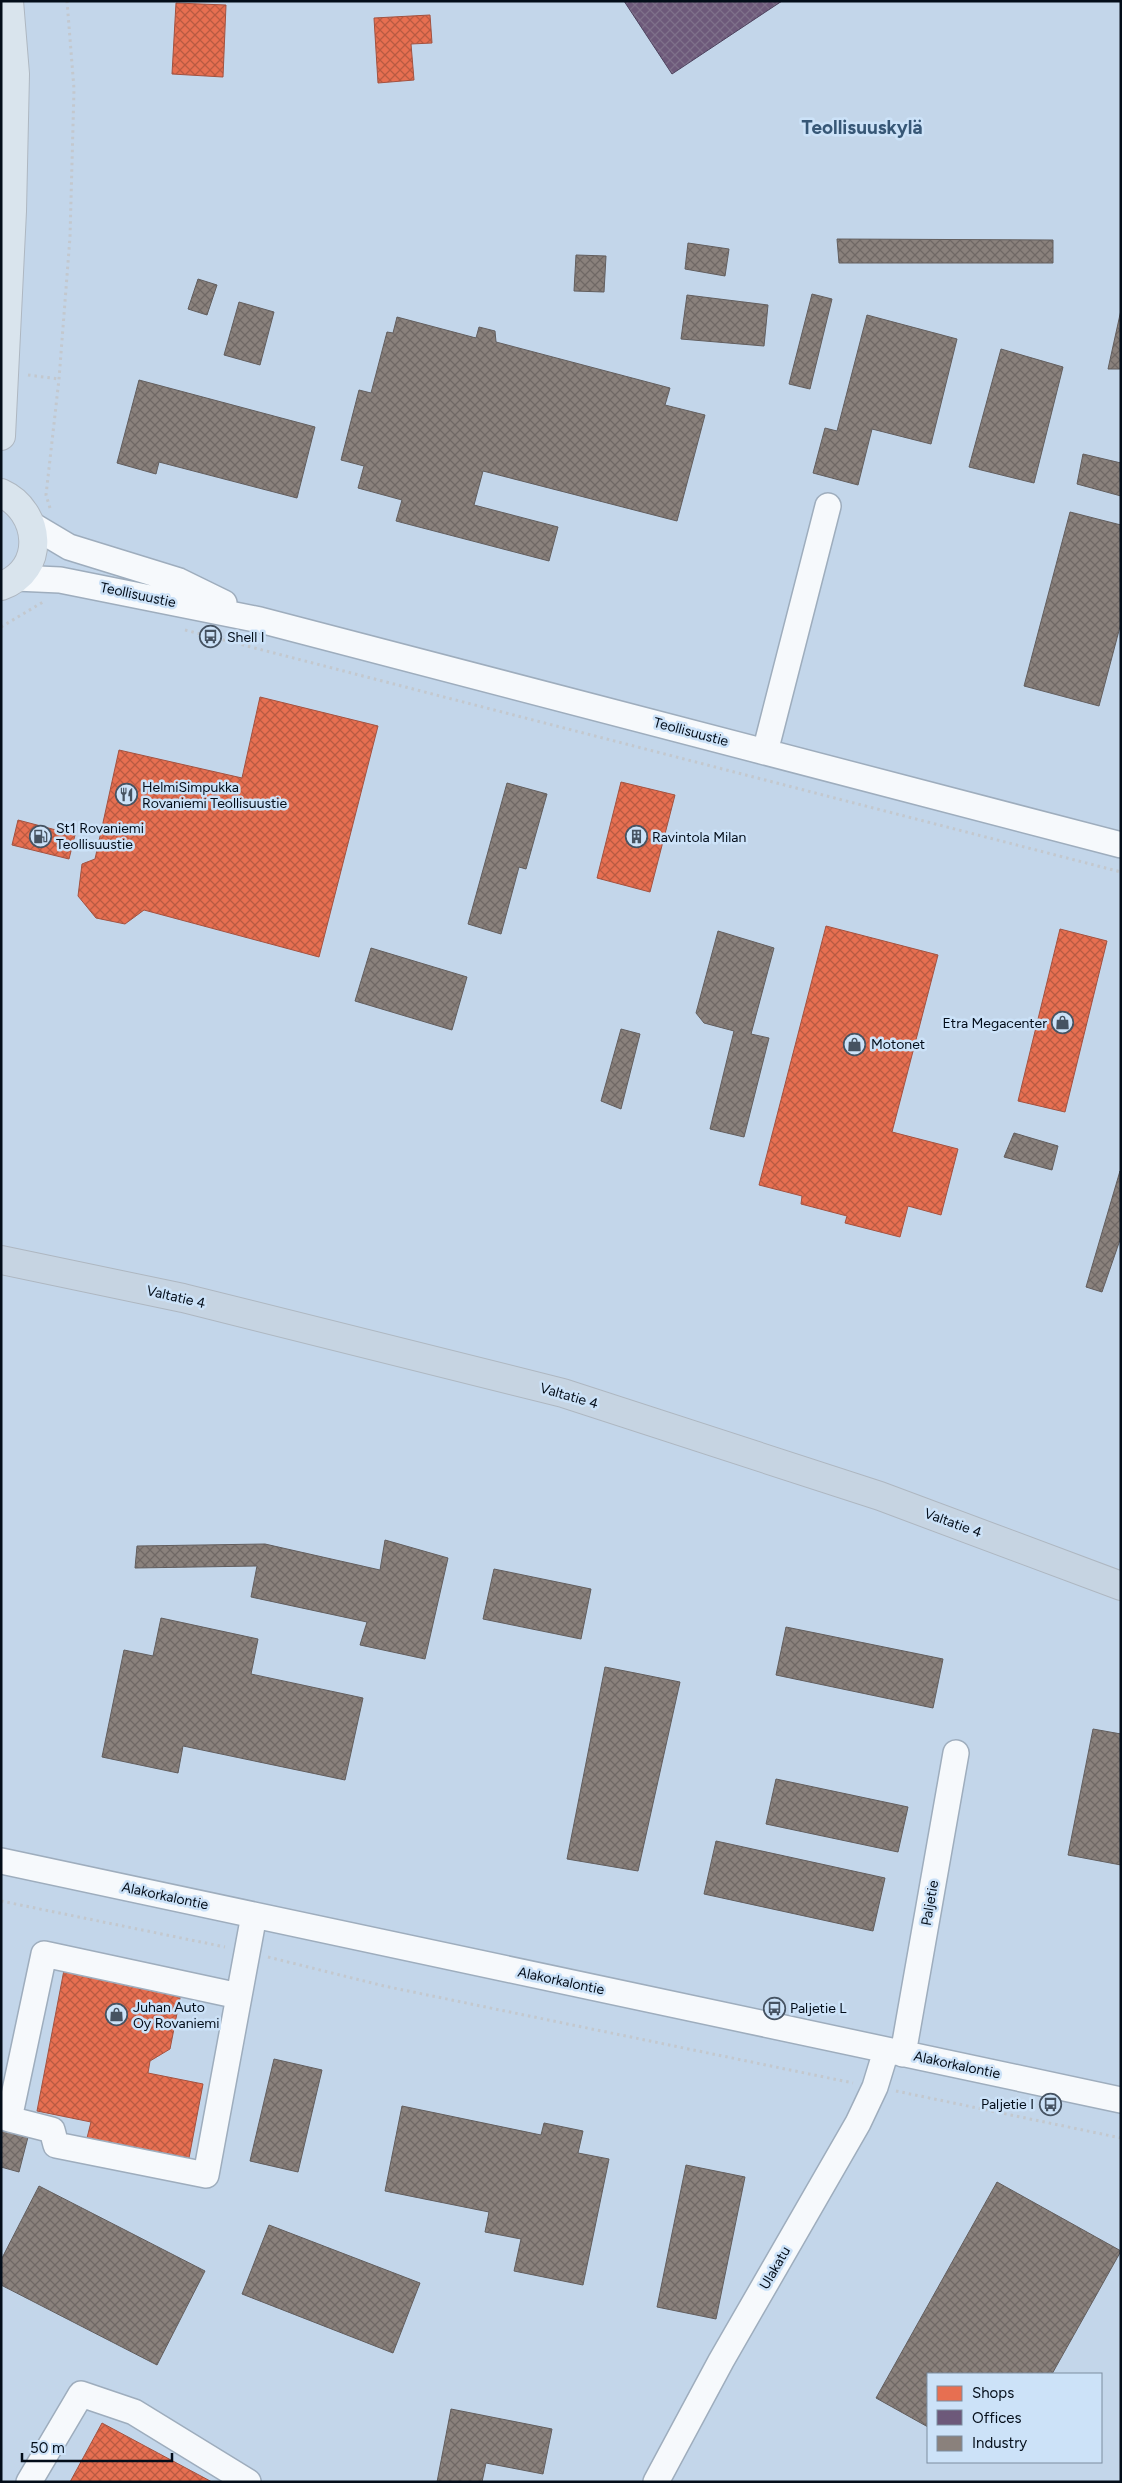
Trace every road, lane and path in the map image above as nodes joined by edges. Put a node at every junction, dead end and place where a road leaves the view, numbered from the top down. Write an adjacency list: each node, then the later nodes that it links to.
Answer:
1 (9, 1): 5 (main road)
2 (66, 1): 4 (path)
3 (28, 375): 4 (path)
4 (59, 379): 8 (path)
5 (1, 436)
6 (1, 493): 8 (main road)
7 (828, 506): 14 (street)
8 (42, 518): 10 (main road); 11 (street, Teollisuustie)
9 (60, 580): 10 (street, Teollisuustie); 11 (street, Teollisuustie); 12 (path)
10 (8, 582)
11 (260, 620): 14 (street, Teollisuustie)
12 (1, 627)
13 (183, 629): 16 (path)
14 (765, 752): 15 (street, Teollisuustie)
15 (1121, 845)
16 (1121, 872)
17 (1, 1260): 18 (highway, Valtatie 4)
18 (1121, 1586)
19 (956, 1753): 25 (street, Paljetie)
20 (1, 1861): 22 (street, Alakorkalontie)
21 (1, 1901): 23 (path)
22 (254, 1915): 23 (street); 25 (street, Alakorkalontie)
23 (247, 1952): 24 (street); 26 (path)
24 (239, 1996): 24 (street)
25 (895, 2053): 26 (street, Ulakatu); 27 (street, Alakorkalontie)
26 (875, 2087): 28 (path); 31 (street, Ulakatu)
27 (1121, 2100)
28 (1121, 2138)
29 (29, 2482): 30 (street)
30 (248, 2482)
31 (656, 2482)

